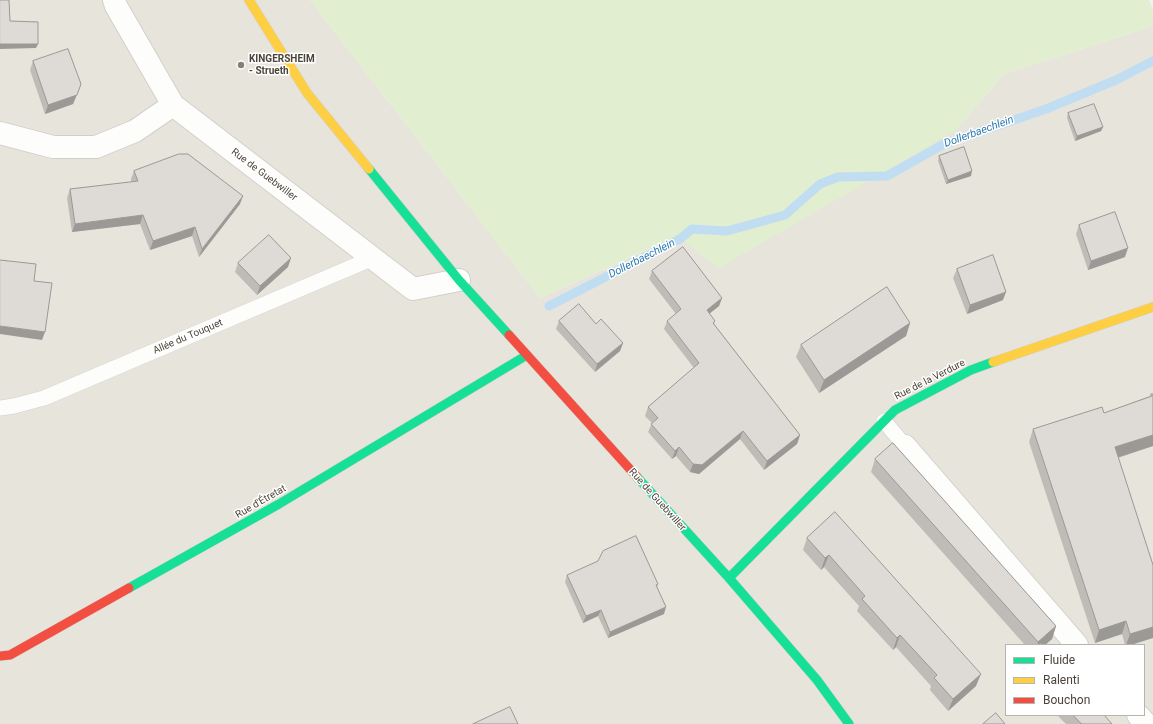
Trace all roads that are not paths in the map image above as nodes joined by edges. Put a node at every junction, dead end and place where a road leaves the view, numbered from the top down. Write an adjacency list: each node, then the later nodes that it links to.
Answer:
1 (114, 0): 3 (street, Rue de Guebwiller)
2 (249, 0): 6 (street, Rue de Guebwiller)
3 (173, 105): 4 (street); 5 (street, Rue de Guebwiller)
4 (0, 133)
5 (373, 258): 6 (street, Rue de Guebwiller); 9 (lane, Allée du Touquet)
6 (459, 280): 8 (street, Rue de Guebwiller)
7 (1153, 307): 10 (street, Rue de la Verdure)
8 (527, 355): 12 (street, Rue de Guebwiller); 14 (street, Rue d'Étretat)
9 (0, 408)
10 (884, 421): 11 (lane); 12 (street, Rue de la Verdure)
11 (905, 446): 13 (street)
12 (728, 578): 16 (street, Rue de Guebwiller)
13 (1077, 644)
14 (0, 656)
15 (1139, 716): 17 (street)
16 (850, 724)
17 (1146, 724)

